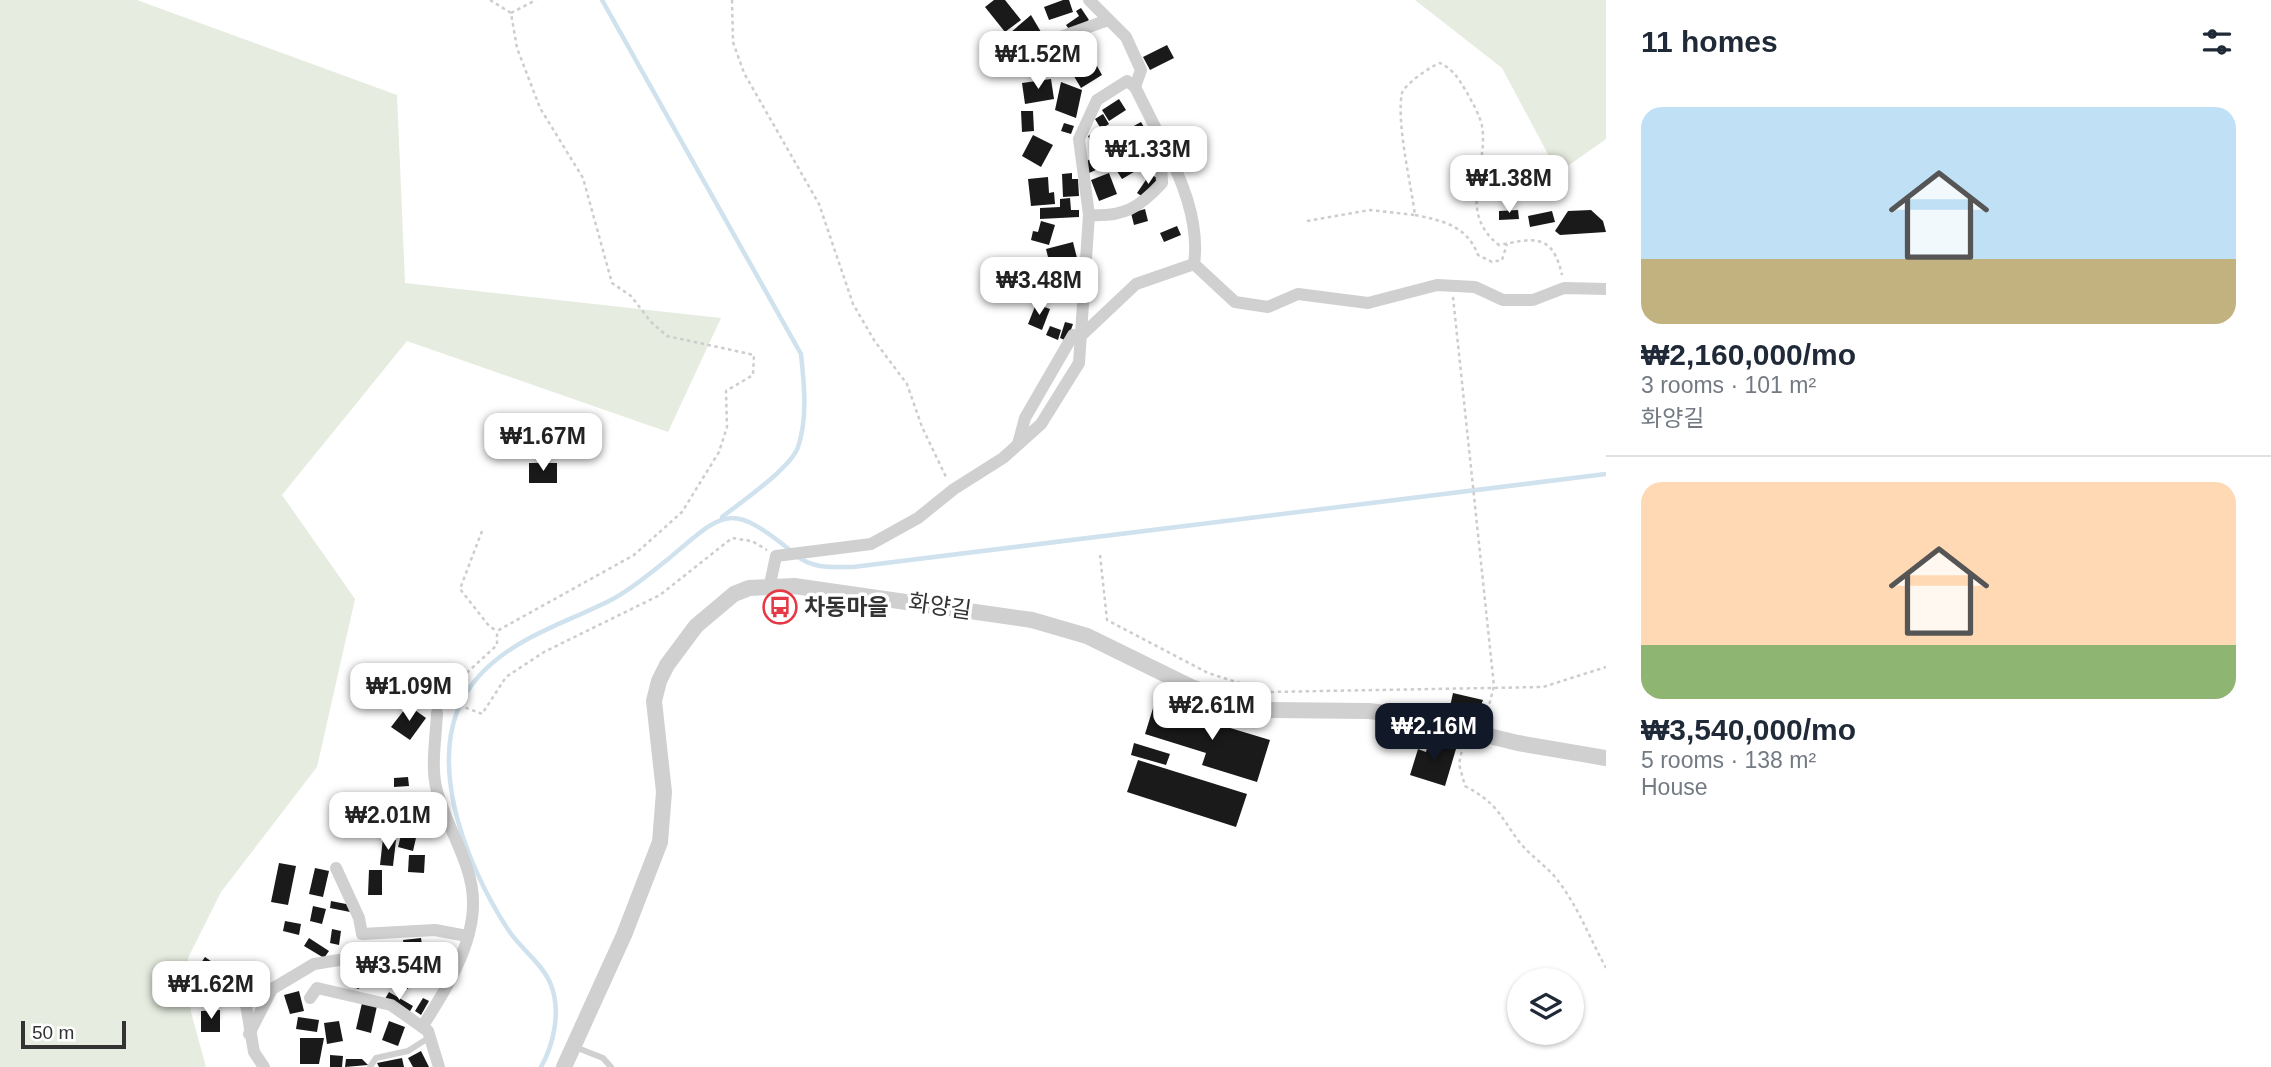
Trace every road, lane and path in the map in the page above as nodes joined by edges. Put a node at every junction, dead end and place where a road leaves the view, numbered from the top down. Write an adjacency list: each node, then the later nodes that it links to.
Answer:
1 (490, 0): 5 (path)
2 (536, 0): 5 (path)
3 (732, 0): 20 (path)
4 (1089, 0): 6 (street)
5 (511, 13): 25 (path)
6 (1108, 20): 7 (street); 8 (street)
7 (1058, 38)
8 (1135, 87): 9 (street); 10 (street)
9 (1160, 137): 10 (street); 14 (street)
10 (1089, 215): 18 (street)
11 (1415, 215): 12 (path); 13 (path); 13 (path)
12 (1307, 221)
13 (1508, 243): 16 (path)
14 (1194, 264): 15 (street); 18 (street)
15 (1451, 286): 16 (street); 27 (path)
16 (1564, 288): 17 (street)
17 (1606, 289)
18 (1082, 335): 19 (street); 19 (street)
19 (1018, 444): 20 (street)
20 (954, 489): 22 (street)
21 (482, 531): 25 (path)
22 (779, 555): 24 (street); 28 (path)
23 (1100, 555): 27 (path)
24 (770, 584): 30 (street, 화양길); 40 (street, 화양길)
25 (497, 631): 28 (path)
26 (1606, 667): 27 (path)
27 (1494, 686): 30 (path)
28 (446, 700): 29 (path)
29 (438, 713): 33 (street)
30 (1475, 733): 31 (street, 화양길); 34 (path)
31 (1606, 758)
32 (336, 868): 33 (street)
33 (467, 936): 35 (street)
34 (1606, 968)
35 (453, 971): 38 (street); 39 (street)
36 (243, 987): 39 (street)
37 (310, 998): 38 (street)
38 (426, 1032): 42 (lane); 43 (street)
39 (249, 1034): 41 (street)
40 (575, 1047): 44 (street, 화양길); 45 (lane)
41 (264, 1067)
42 (370, 1067)
43 (439, 1067)
44 (564, 1067)
45 (611, 1067)

